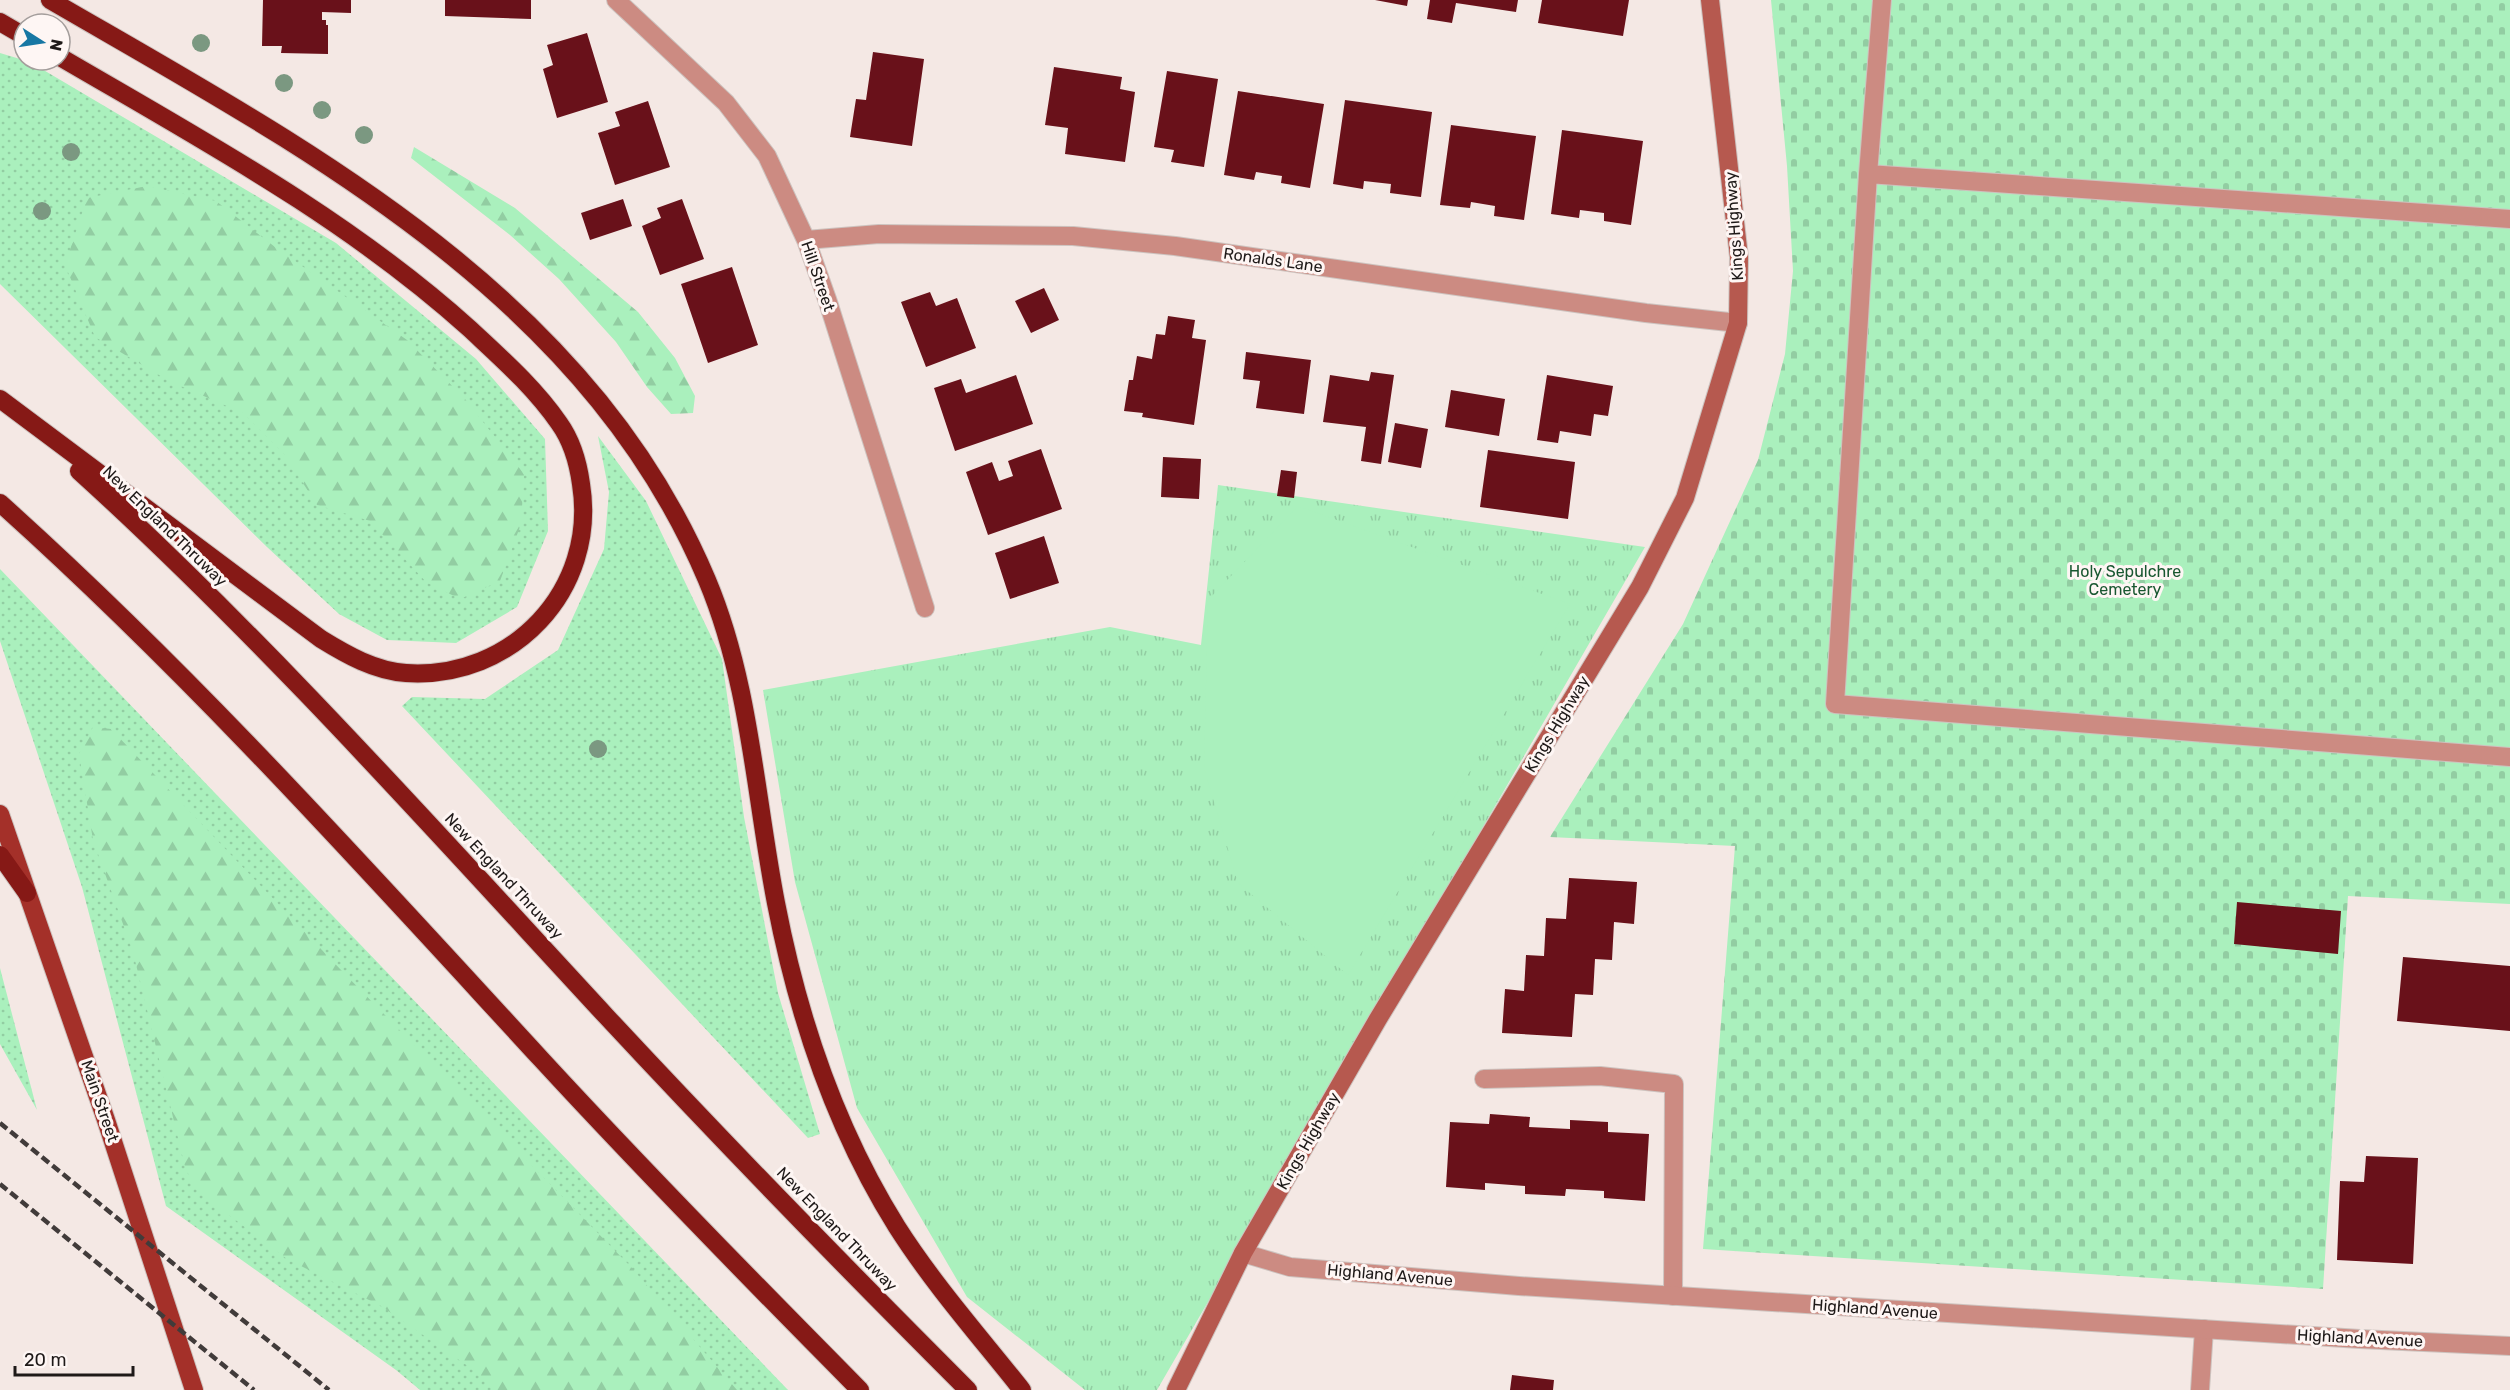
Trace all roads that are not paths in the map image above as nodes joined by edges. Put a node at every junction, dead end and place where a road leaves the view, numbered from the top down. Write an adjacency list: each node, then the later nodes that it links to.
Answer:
1 (50, 0): 26 (highway)
2 (616, 0): 8 (street, Hill Street)
3 (1710, 0): 9 (street, Kings Highway)
4 (1882, 0): 6 (street)
5 (72, 64): 10 (highway)
6 (1868, 174): 7 (street); 13 (street)
7 (2510, 219)
8 (806, 240): 9 (street, Ronalds Lane); 12 (street, Hill Street)
9 (1738, 323): 18 (street, Kings Highway)
10 (0, 399): 25 (highway, New England Thruway)
11 (0, 503): 24 (highway)
12 (925, 608)
13 (2510, 757)
14 (0, 814): 16 (main road, Main Street)
15 (0, 855): 16 (highway)
16 (27, 892): 23 (main road, Main Street)
17 (1484, 1078): 19 (street)
18 (1243, 1253): 19 (street, Highland Avenue); 22 (street, Kings Highway)
19 (1673, 1296): 20 (street, Highland Avenue)
20 (2204, 1329): 21 (street, Highland Avenue); 27 (street)
21 (2510, 1346)
22 (1179, 1388)
23 (194, 1390)
24 (860, 1390)
25 (968, 1390)
26 (1023, 1390)
27 (2200, 1390)

